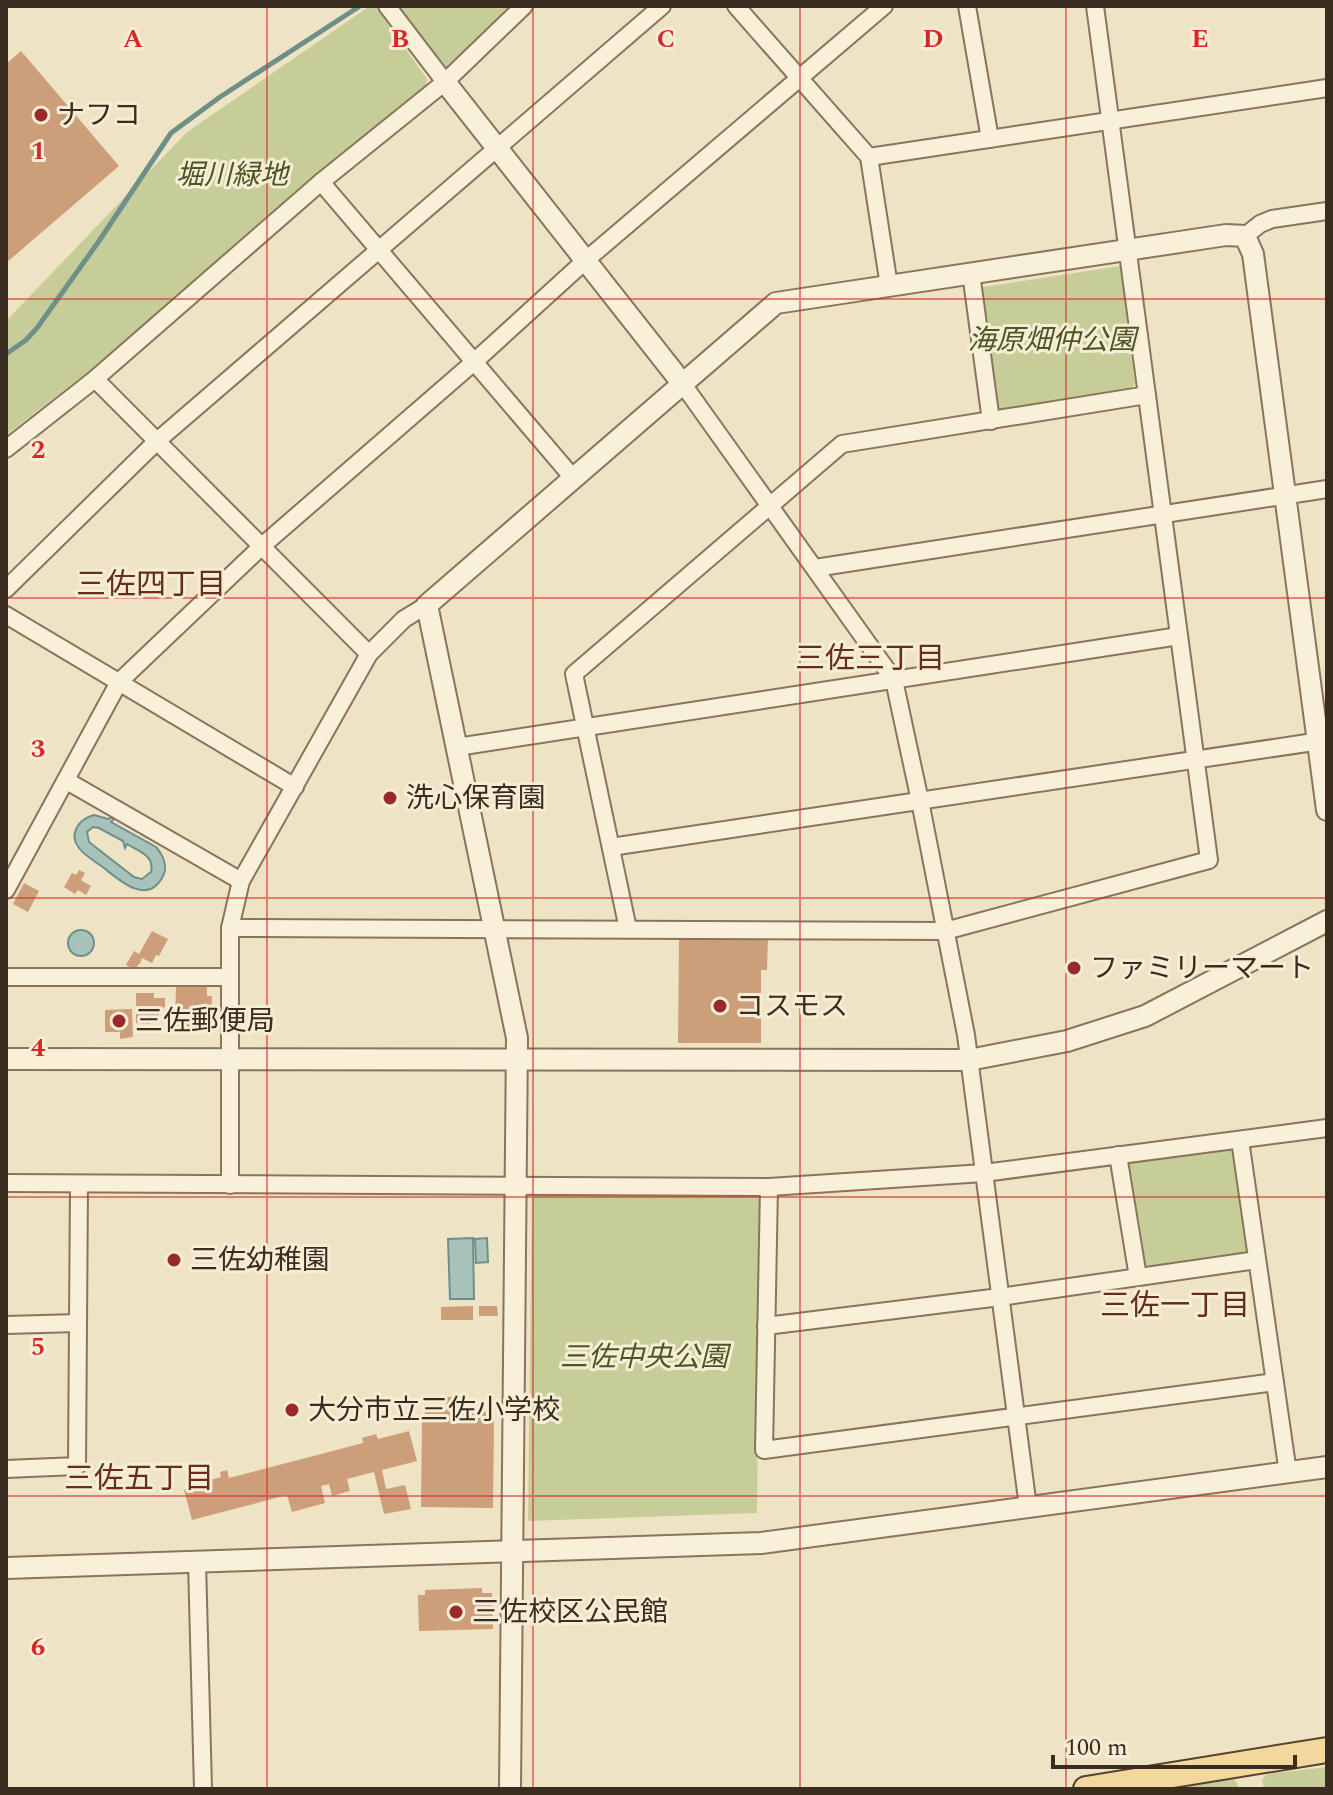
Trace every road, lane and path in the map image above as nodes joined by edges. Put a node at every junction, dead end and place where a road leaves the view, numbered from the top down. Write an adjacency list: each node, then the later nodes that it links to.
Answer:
1 (387, 6): 9 (street)
2 (524, 6): 9 (street)
3 (662, 6): 13 (street)
4 (736, 6): 8 (street)
5 (884, 6): 8 (street)
6 (967, 6): 12 (street)
7 (1095, 6): 11 (street)
8 (800, 78): 14 (street); 20 (street)
9 (445, 82): 13 (street); 15 (street)
10 (1327, 88): 11 (street)
11 (1111, 121): 12 (street); 18 (street)
12 (990, 139): 14 (street)
13 (497, 148): 19 (street); 20 (street)
14 (869, 157): 22 (street)
15 (321, 182): 19 (street); 24 (street)
16 (1327, 211): 17 (street)
17 (1245, 236): 18 (street); 32 (street)
18 (1128, 250): 21 (street); 26 (street)
19 (379, 251): 23 (street); 28 (street)
20 (586, 260): 23 (street); 25 (street)
21 (971, 273): 22 (street); 27 (street)
22 (889, 286): 25 (street)
23 (474, 362): 30 (street); 35 (street)
24 (95, 379): 28 (street); 29 (street)
25 (682, 383): 30 (street); 33 (street)
26 (1147, 395): 27 (street); 34 (street)
27 (991, 421): 33 (street)
28 (157, 441): 35 (street); 37 (street)
29 (6, 449)
30 (574, 479): 38 (street)
31 (1327, 489): 32 (street)
32 (1284, 496): 34 (street); 45 (street)
33 (770, 505): 36 (street); 44 (street)
34 (1163, 514): 36 (street); 40 (street)
35 (262, 546): 41 (street); 43 (street)
36 (815, 568): 42 (street)
37 (6, 589)
38 (427, 605): 41 (street); 46 (street)
39 (6, 615): 43 (street)
40 (1179, 636): 42 (street); 47 (street)
41 (369, 654): 49 (street)
42 (894, 680): 44 (street); 50 (street)
43 (119, 682): 48 (street); 49 (street)
44 (586, 727): 46 (street); 52 (street)
45 (1322, 740): 47 (street); 51 (street)
46 (457, 747): 57 (street)
47 (1195, 759): 50 (street); 59 (street)
48 (67, 781): 53 (street); 54 (street)
49 (295, 787): 53 (street)
50 (920, 801): 52 (street); 59 (street)
51 (1327, 810)
52 (611, 847): 58 (street)
53 (241, 881): 56 (street)
54 (6, 890)
55 (1327, 921): 65 (street)
56 (230, 928): 57 (street); 61 (street)
57 (494, 929): 58 (street); 64 (street)
58 (628, 929): 59 (street)
59 (945, 931): 65 (street)
60 (6, 977): 61 (street)
61 (230, 977): 63 (street)
62 (6, 1059): 63 (street)
63 (230, 1059): 64 (street); 72 (street)
64 (517, 1060): 65 (street); 73 (street)
65 (969, 1060): 69 (street)
66 (1327, 1128): 67 (street)
67 (1240, 1140): 68 (street); 75 (street)
68 (1118, 1155): 69 (street); 76 (street)
69 (984, 1173): 74 (street); 77 (street)
70 (6, 1183): 71 (street)
71 (79, 1184): 72 (street); 78 (street)
72 (230, 1185): 73 (street)
73 (516, 1186): 74 (street); 87 (street)
74 (769, 1187): 80 (street)
75 (1257, 1260): 76 (street); 81 (street)
76 (1138, 1277): 77 (street)
77 (1000, 1297): 80 (street); 82 (street)
78 (78, 1323): 79 (street); 84 (street)
79 (6, 1325)
80 (766, 1326): 82 (street)
81 (1275, 1382): 82 (street); 85 (street)
82 (1016, 1417): 86 (street)
83 (1327, 1467): 85 (street)
84 (6, 1469)
85 (1288, 1473): 86 (street)
86 (1028, 1507): 87 (street)
87 (512, 1551): 88 (street); 92 (street)
88 (197, 1562): 89 (street); 91 (street)
89 (6, 1568)
90 (1327, 1750): 93 (main road)
91 (203, 1789)
92 (510, 1789)
93 (1086, 1789)

